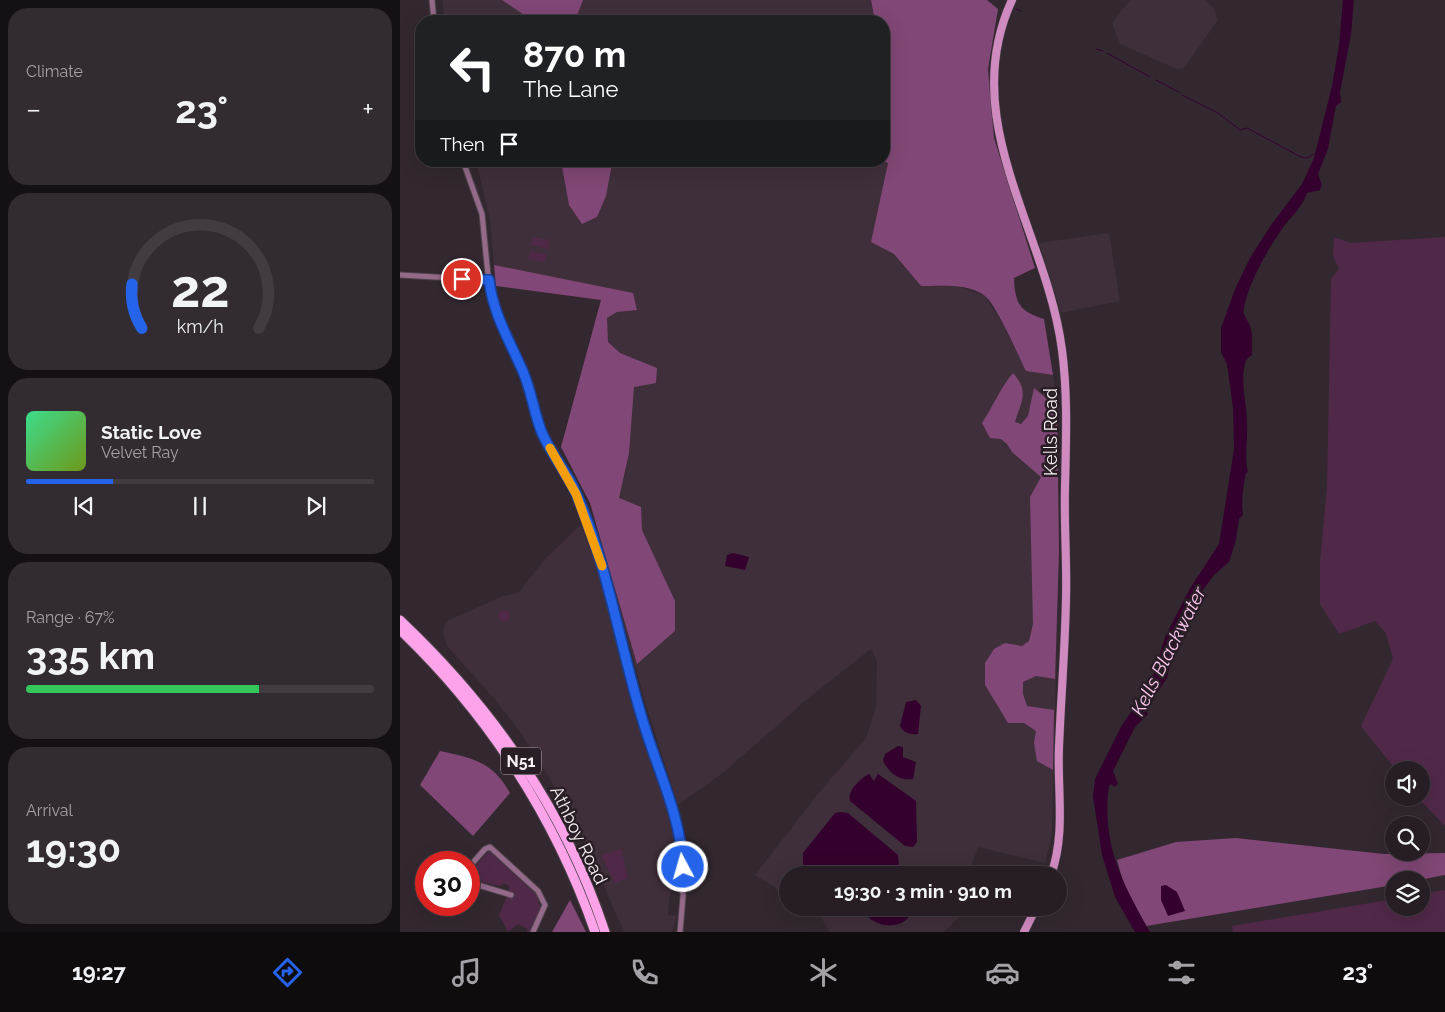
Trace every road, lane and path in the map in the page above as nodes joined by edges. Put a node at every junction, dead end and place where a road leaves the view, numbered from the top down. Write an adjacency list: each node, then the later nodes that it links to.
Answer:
1 (432, 0): 3 (street)
2 (1012, 0): 10 (main road, Kells Road)
3 (433, 15)
4 (465, 167): 6 (street)
5 (400, 275): 6 (street)
6 (489, 280): 17 (street)
7 (400, 620): 16 (main road, Athboy Road / N51)
8 (400, 630): 15 (main road, Athboy Road / N51)
9 (480, 855): 14 (street)
10 (1054, 866)
11 (480, 886): 12 (street)
12 (511, 894)
13 (1032, 916): 18 (main road)
14 (533, 932)
15 (595, 932)
16 (605, 932)
17 (680, 932)
18 (1024, 932)

